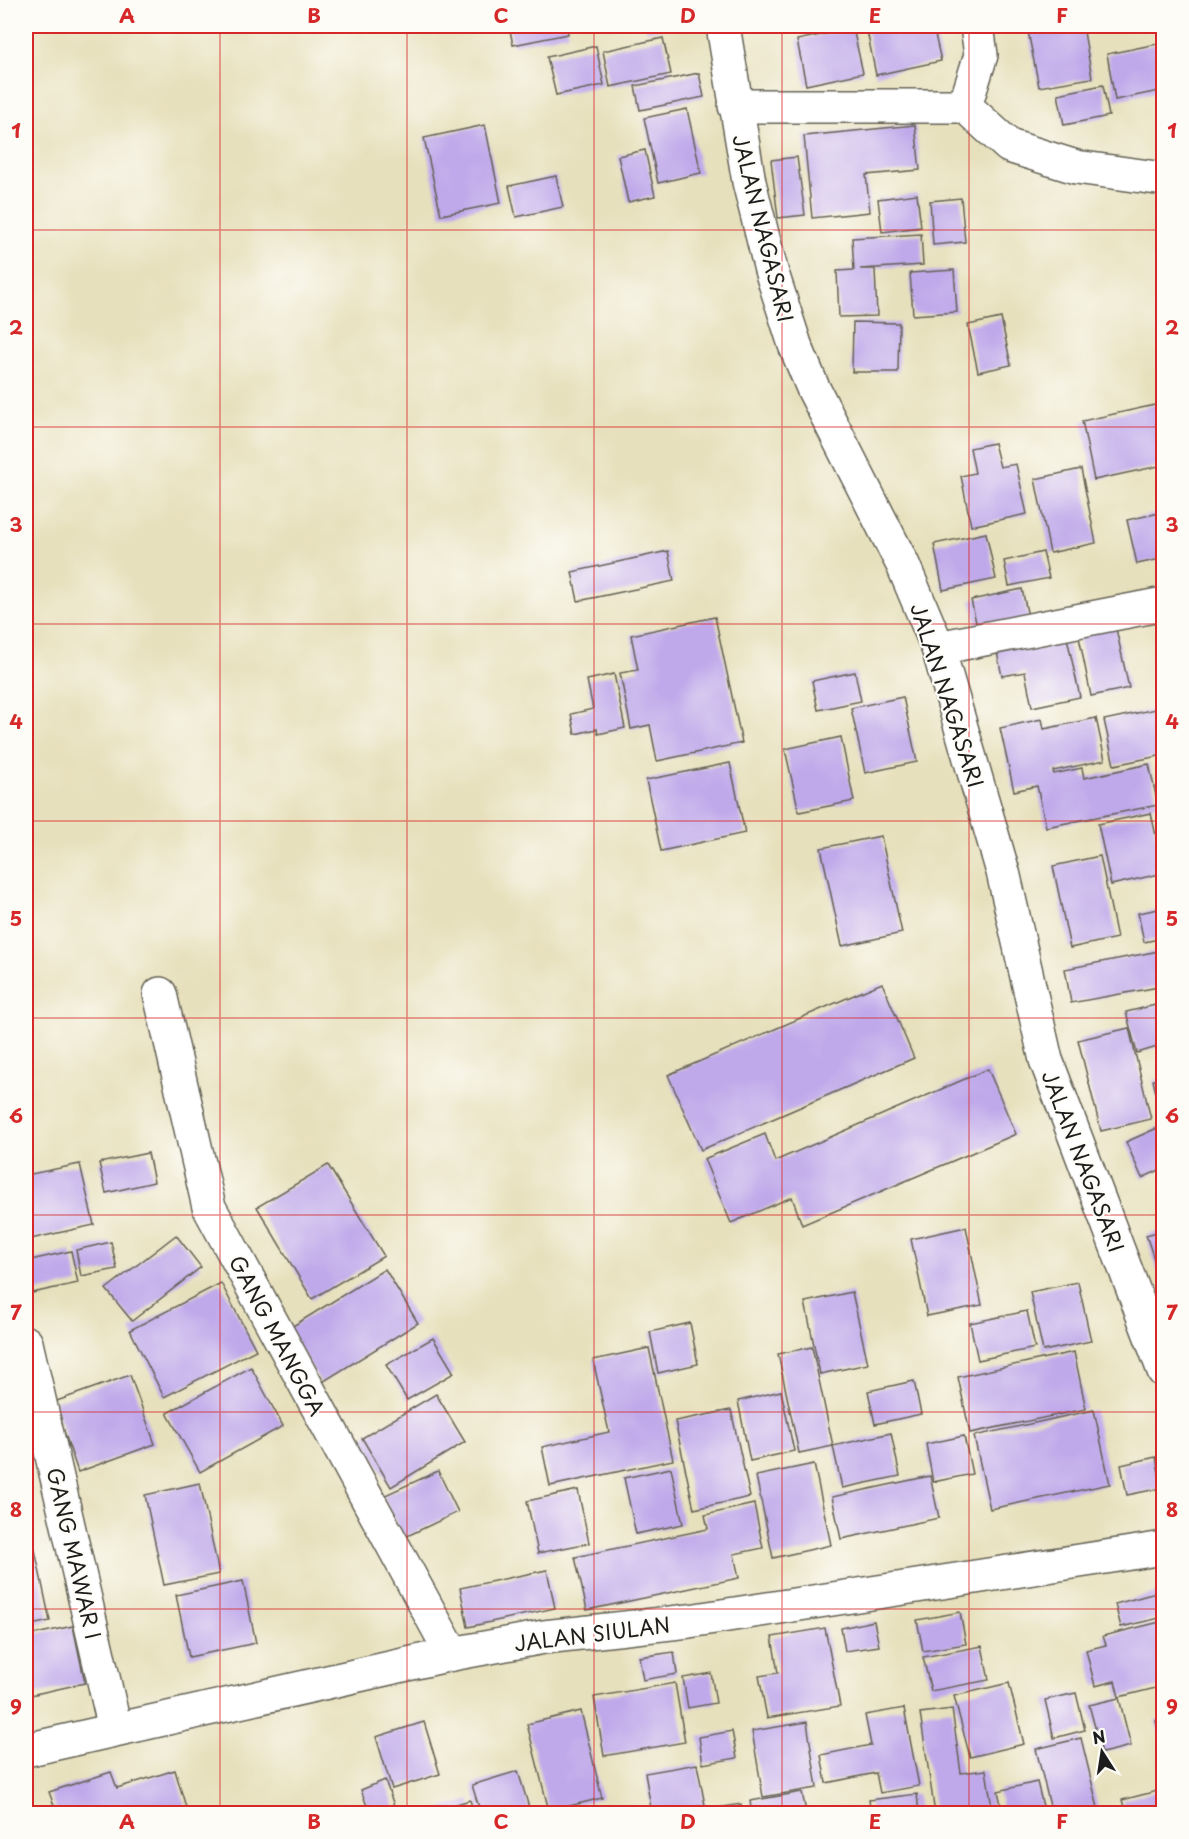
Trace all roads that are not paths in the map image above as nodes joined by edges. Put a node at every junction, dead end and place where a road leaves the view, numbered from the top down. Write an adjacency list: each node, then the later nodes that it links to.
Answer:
1 (723, 26): 3 (street, JALAN NAGASARI)
2 (977, 26): 4 (street)
3 (735, 106): 4 (street); 7 (street, JALAN NAGASARI)
4 (965, 106): 5 (street)
5 (1164, 179)
6 (1164, 604): 7 (street)
7 (938, 648): 10 (street, JALAN NAGASARI)
8 (160, 994): 12 (street, GANG MANGGA)
9 (26, 1343): 13 (street, GANG MAWAR I)
10 (1164, 1371)
11 (1164, 1548): 12 (street, JALAN SIULAN)
12 (452, 1654): 13 (street, JALAN SIULAN)
13 (115, 1729): 14 (street, JALAN SIULAN)
14 (26, 1750)

